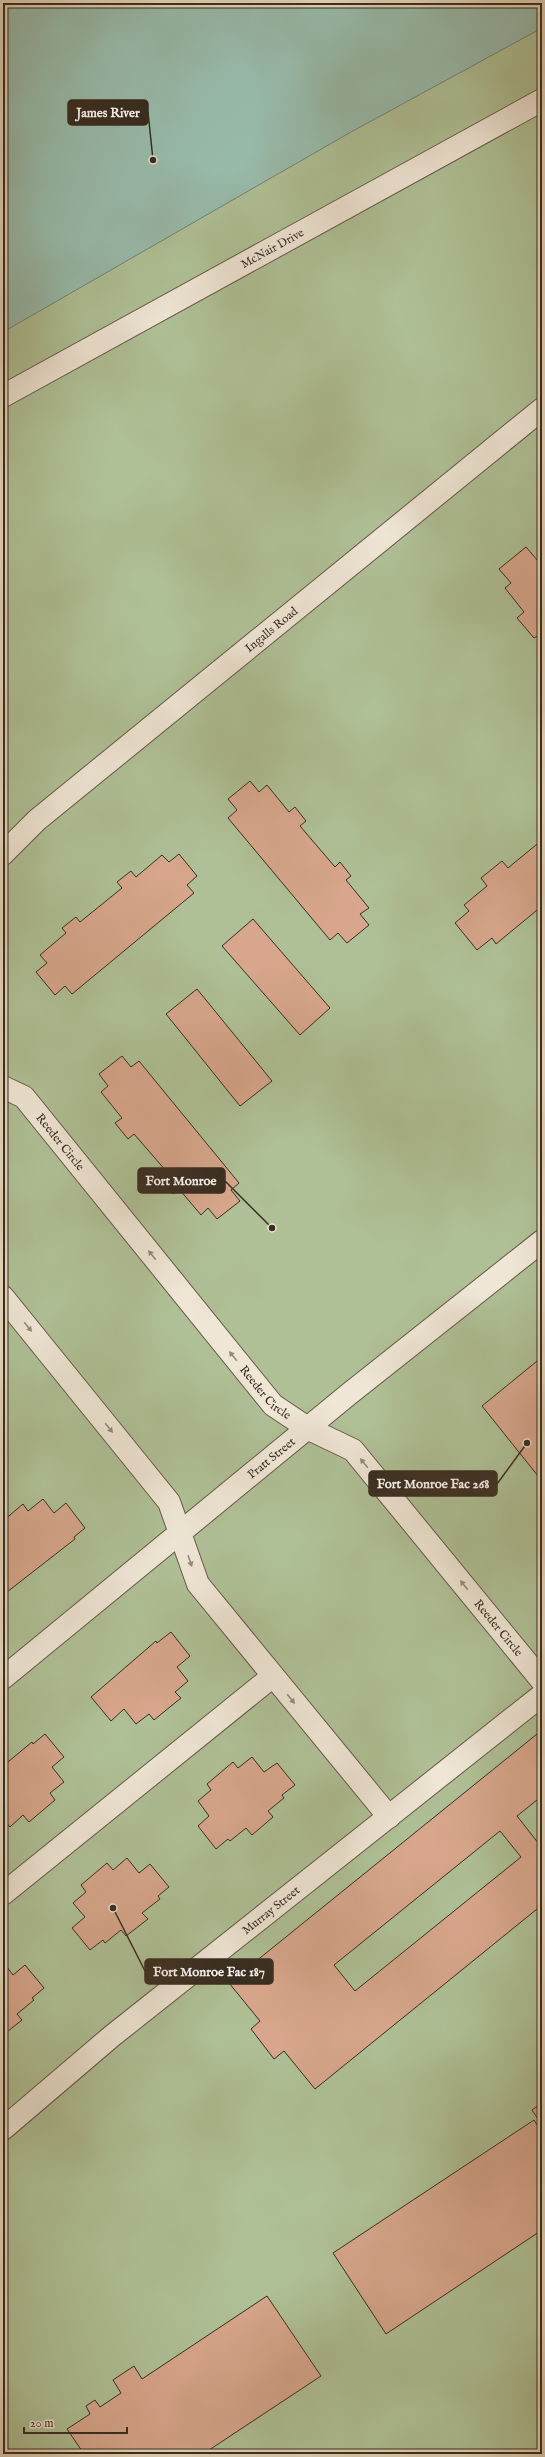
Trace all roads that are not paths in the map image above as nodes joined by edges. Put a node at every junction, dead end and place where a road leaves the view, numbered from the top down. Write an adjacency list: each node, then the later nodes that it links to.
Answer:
1 (542, 100): 2 (street, McNair Drive)
2 (3, 396)
3 (542, 409): 4 (street, Ingalls Road)
4 (3, 854)
5 (3, 1087): 8 (street, Reeder Circle, one-way to 5)
6 (542, 1241): 8 (street, Pratt Street)
7 (3, 1297): 9 (street, one-way to 9)
8 (309, 1429): 9 (street, Pratt Street); 12 (street, Reeder Circle, one-way to 8)
9 (180, 1534): 10 (street, one-way to 10); 11 (street, Pratt Street)
10 (273, 1676): 14 (street, one-way to 14); 15 (street)
11 (3, 1678)
12 (542, 1681)
13 (542, 1695): 14 (street, Murray Street)
14 (389, 1817): 16 (street, Murray Street)
15 (3, 1894)
16 (3, 2129)

